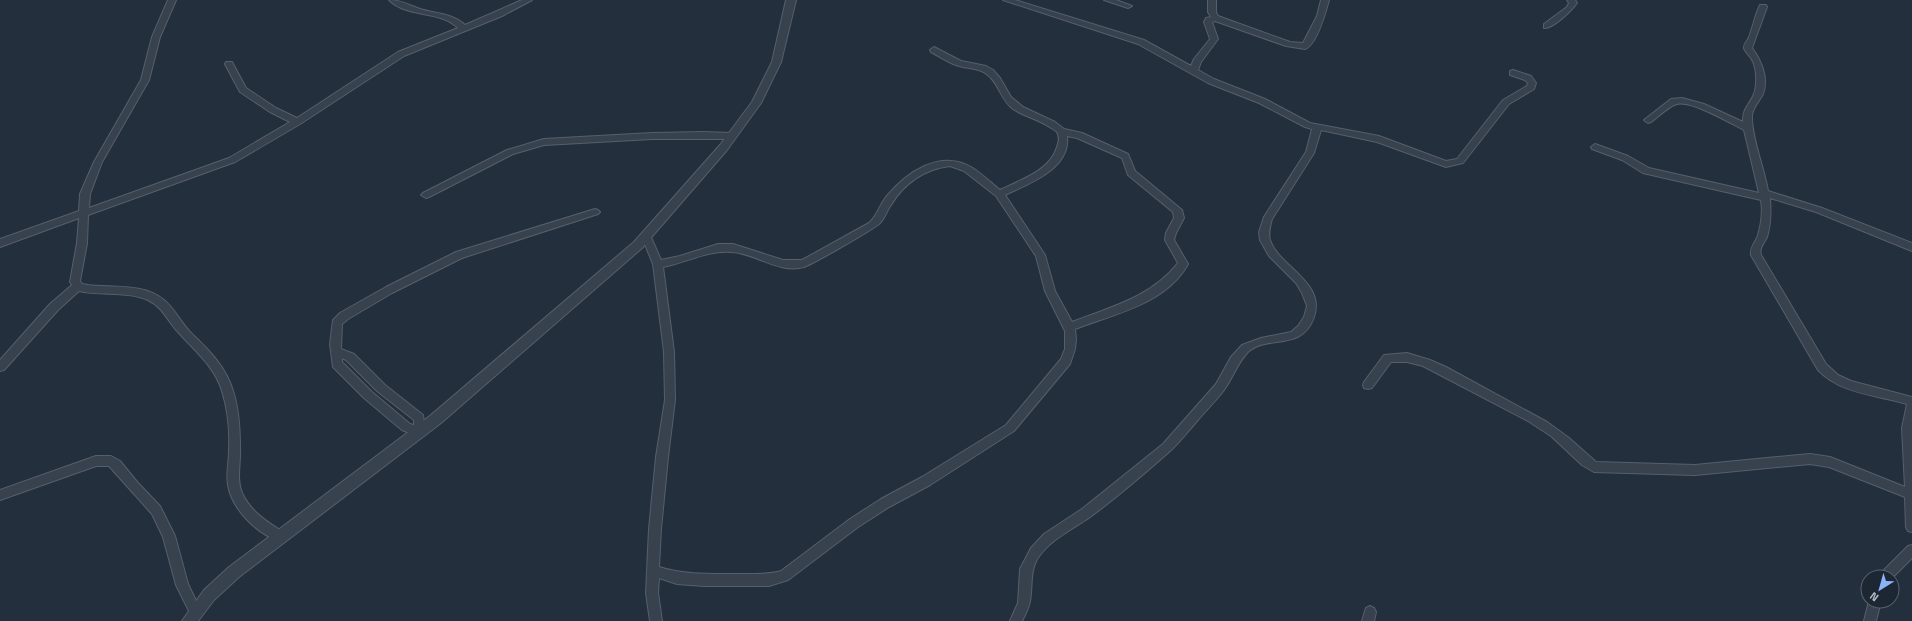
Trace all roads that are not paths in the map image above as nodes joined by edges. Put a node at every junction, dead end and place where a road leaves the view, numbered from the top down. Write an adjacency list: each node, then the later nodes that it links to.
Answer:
1 (172, 0): 30 (street)
2 (393, 0): 14 (street)
3 (528, 0): 14 (street)
4 (791, 0): 24 (street)
5 (1007, 0): 17 (street)
6 (1108, 0): 10 (street)
7 (1212, 0): 12 (street)
8 (1325, 0): 12 (street)
9 (1571, 0): 13 (street)
10 (1128, 6)
11 (1763, 7): 22 (street)
12 (1215, 18): 17 (street)
13 (1546, 26)
14 (463, 28): 20 (street)
15 (934, 50): 23 (street)
16 (229, 64): 20 (street)
17 (1193, 71): 21 (street)
18 (1513, 73): 21 (street)
19 (1648, 120): 22 (street)
20 (297, 122): 30 (street)
21 (1317, 128): 52 (street)
22 (1748, 128): 28 (street)
23 (1062, 132): 26 (street); 36 (street)
24 (731, 136): 27 (street); 31 (street)
25 (1595, 147): 28 (street)
26 (999, 194): 34 (street); 36 (street)
27 (426, 195)
28 (1765, 196): 33 (street); 39 (street)
29 (595, 212): 41 (street)
30 (84, 214): 32 (street); 35 (street)
31 (647, 237): 34 (street); 41 (street)
32 (0, 243)
33 (1912, 247)
34 (658, 264): 48 (street)
35 (78, 286): 37 (street); 45 (street)
36 (1070, 327): 48 (street)
37 (0, 367)
38 (1368, 386): 42 (street)
39 (1912, 401)
40 (1912, 405): 42 (street)
41 (420, 432): 45 (street)
42 (1910, 494): 44 (street)
43 (0, 495): 50 (street)
44 (1912, 527)
45 (279, 536): 50 (street)
46 (1912, 550): 47 (street)
47 (1893, 569)
48 (653, 571): 51 (street)
49 (1873, 609): 53 (street)
50 (192, 616)
51 (656, 621)
52 (1016, 621)
53 (1870, 621)

